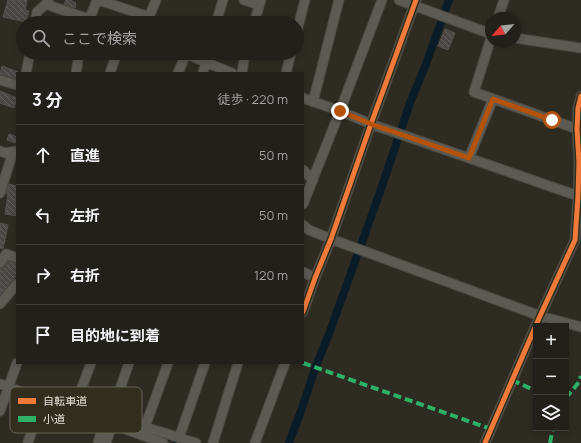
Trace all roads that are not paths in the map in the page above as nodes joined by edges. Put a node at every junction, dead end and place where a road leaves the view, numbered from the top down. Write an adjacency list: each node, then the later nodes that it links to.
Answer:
1 (98, 0): 16 (street); 17 (street)
2 (156, 0): 18 (street)
3 (222, 0): 19 (street)
4 (244, 0): 11 (street)
5 (305, 0): 21 (street)
6 (339, 0): 47 (street)
7 (382, 0): 48 (street)
8 (399, 0): 12 (street)
9 (504, 0): 13 (street)
10 (48, 2): 14 (street); 15 (street)
11 (260, 3): 20 (street)
12 (415, 3): 22 (street); 49 (street)
13 (500, 12)
14 (36, 16)
15 (76, 16)
16 (90, 16)
17 (146, 16)
18 (149, 16)
19 (218, 16)
20 (256, 16)
21 (301, 16)
22 (485, 32)
23 (521, 39): 25 (street)
24 (488, 48): 46 (street)
25 (581, 48)
26 (29, 60): 34 (street)
27 (79, 60): 35 (street)
28 (115, 60): 36 (street)
29 (183, 60): 37 (street)
30 (205, 60): 38 (street)
31 (211, 60): 39 (street)
32 (245, 60): 40 (street)
33 (289, 60): 41 (street)
34 (26, 72)
35 (76, 72)
36 (110, 72)
37 (178, 72)
38 (203, 72)
39 (230, 72)
40 (242, 72)
41 (286, 72)
42 (0, 80): 43 (street)
43 (16, 85)
44 (581, 96): 50 (street)
45 (304, 98): 47 (street)
46 (493, 99): 50 (street); 53 (street)
47 (313, 102): 48 (street)
48 (340, 111): 49 (street); 56 (street)
49 (371, 124): 53 (street); 61 (street)
50 (577, 129): 54 (street)
51 (0, 151): 52 (street)
52 (15, 151): 57 (street)
53 (469, 158): 58 (street)
54 (580, 162): 58 (street)
55 (304, 171): 56 (street)
56 (312, 180): 59 (street)
57 (0, 193)
58 (578, 196): 69 (street)
59 (304, 201)
60 (304, 226): 61 (street)
61 (332, 239): 65 (street); 69 (street)
62 (16, 258): 63 (street)
63 (0, 263)
64 (304, 272): 65 (street)
65 (315, 278): 68 (street)
66 (16, 285): 67 (street)
67 (0, 304)
68 (304, 309)
69 (540, 316): 70 (street); 96 (street)
70 (581, 327)
71 (17, 364): 78 (street)
72 (91, 364): 79 (street)
73 (129, 364): 80 (street)
74 (168, 364): 83 (street)
75 (205, 364): 88 (street)
76 (238, 364): 94 (street)
77 (285, 364): 95 (street)
78 (4, 385): 81 (street)
79 (82, 387)
80 (121, 387)
81 (0, 411)
82 (142, 426): 83 (street)
83 (145, 427): 88 (street)
84 (31, 433): 89 (street)
85 (103, 433): 90 (street)
86 (107, 433): 91 (street)
87 (136, 433): 92 (street)
88 (180, 438): 93 (street)
89 (28, 442)
90 (98, 443)
91 (106, 443)
92 (163, 443)
93 (196, 443)
94 (213, 443)
95 (255, 443)
96 (485, 443)

